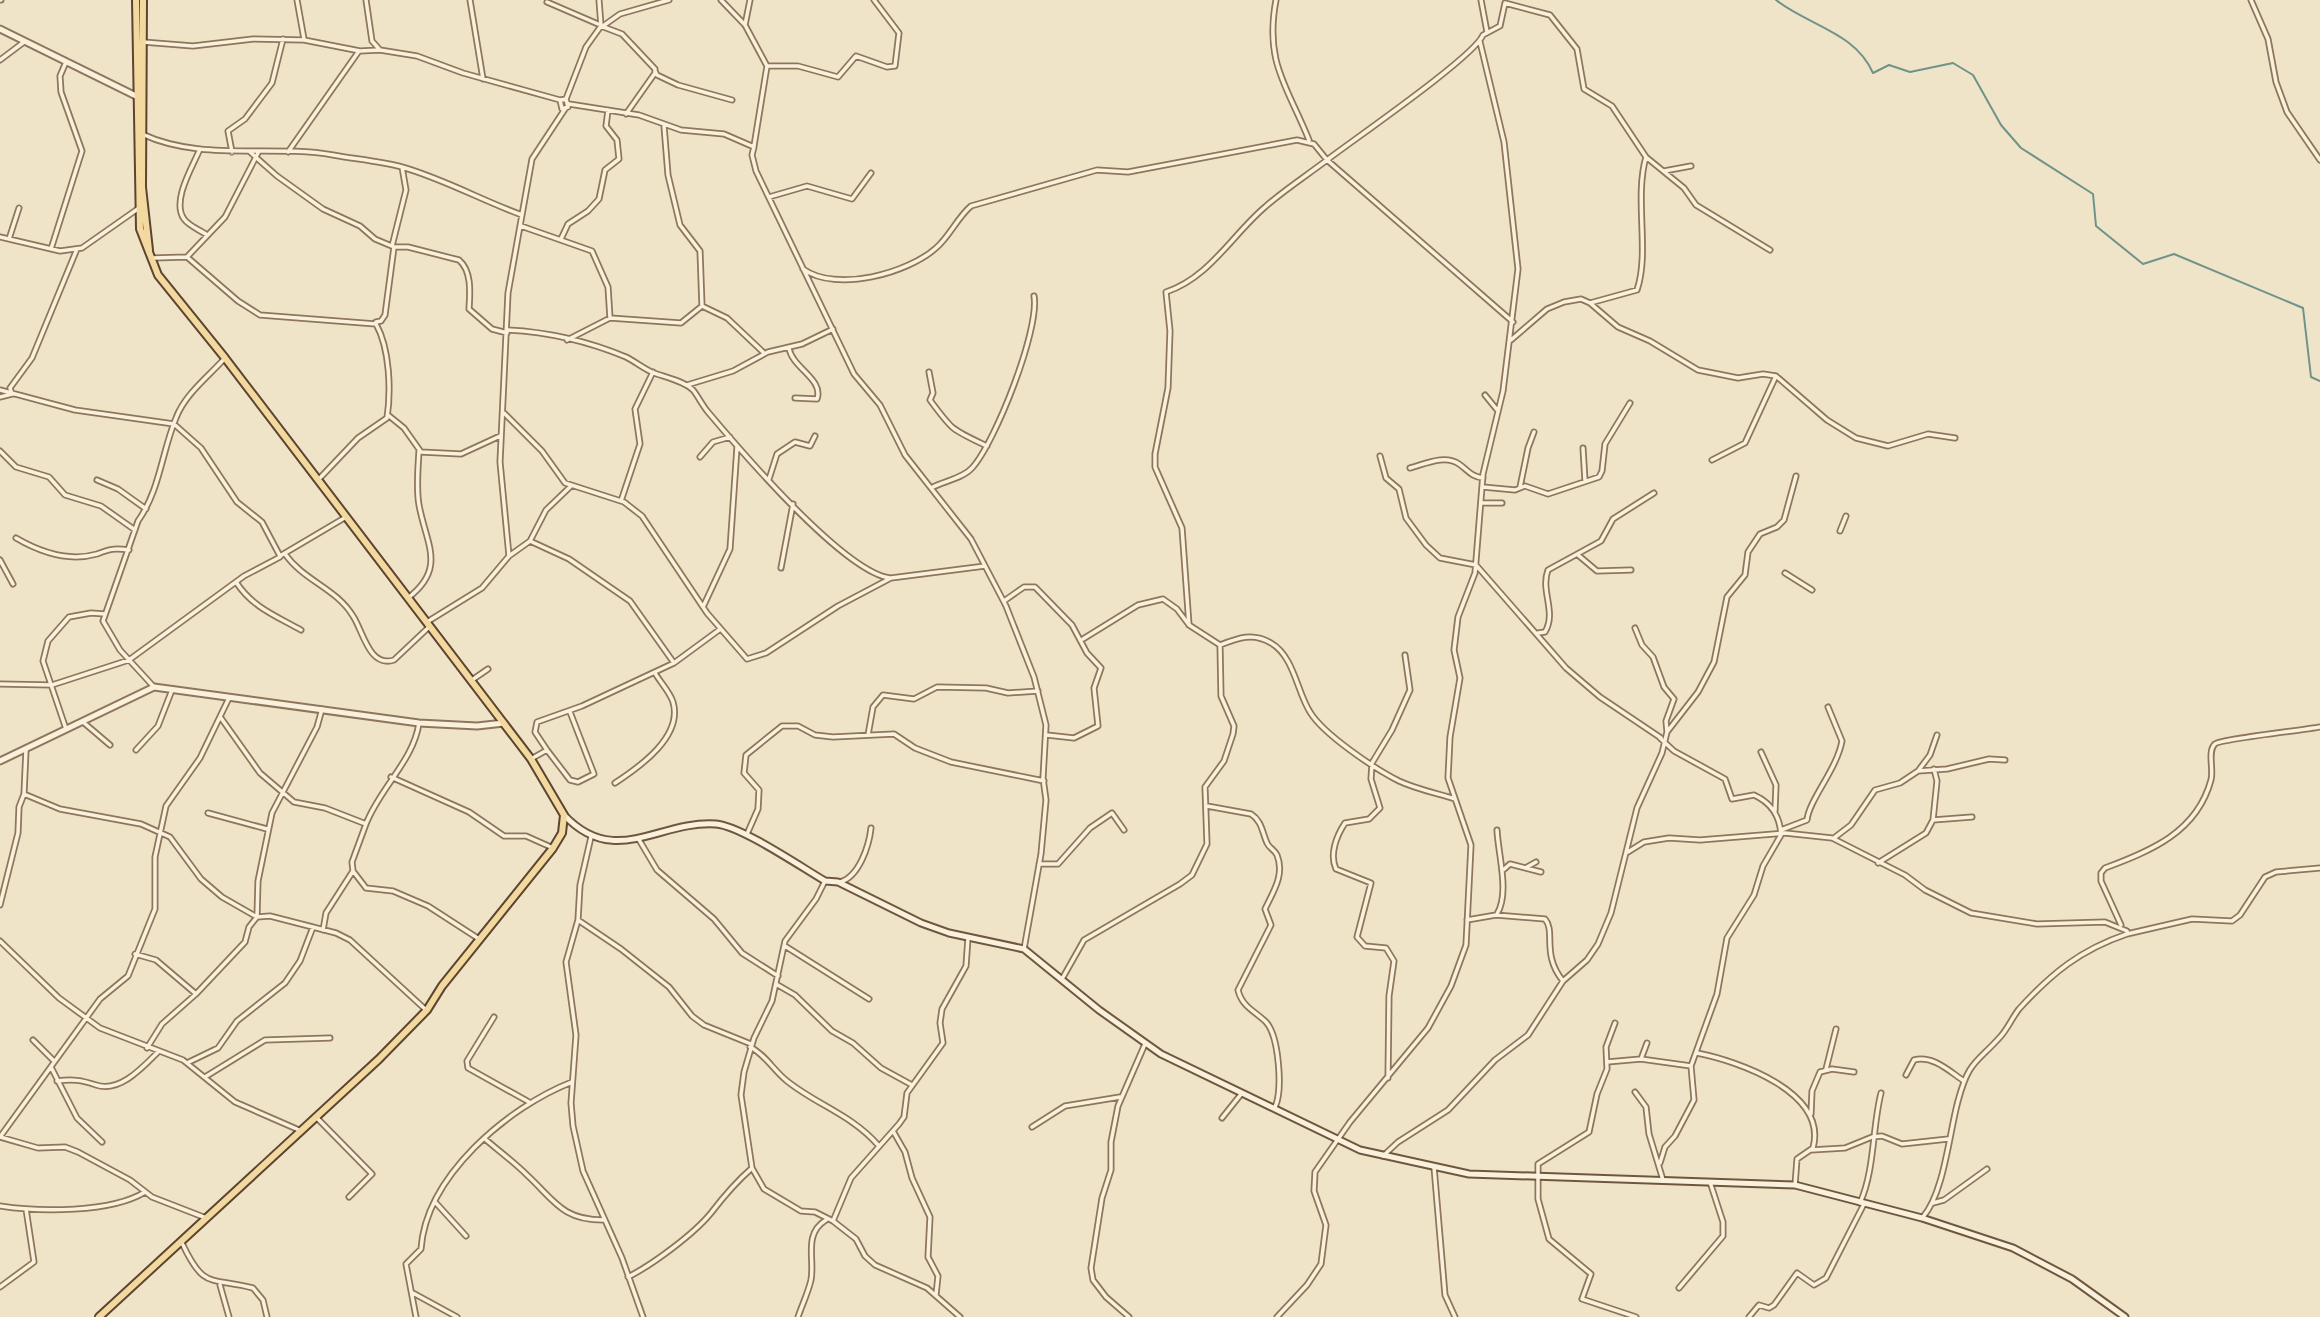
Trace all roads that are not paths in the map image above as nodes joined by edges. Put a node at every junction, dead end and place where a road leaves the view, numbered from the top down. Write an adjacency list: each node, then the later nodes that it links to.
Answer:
1 (136, 0): 20 (main road)
2 (143, 0): 20 (main road)
3 (297, 0): 23 (street)
4 (366, 0): 27 (street)
5 (470, 0): 33 (street)
6 (599, 0): 17 (street)
7 (668, 0): 17 (street)
8 (721, 0): 18 (street)
9 (750, 0): 18 (street)
10 (874, 0): 31 (street)
11 (1276, 0): 44 (street)
12 (1481, 0): 21 (street)
13 (1499, 0): 16 (street)
14 (2250, 0): 54 (street)
15 (547, 2): 17 (street)
16 (1504, 3): 21 (street); 51 (street)
17 (601, 25): 32 (street); 35 (street)
18 (746, 26): 31 (street)
19 (0, 29): 24 (main road)
20 (139, 29): 25 (main road); 34 (main road)
21 (1487, 33): 26 (street)
22 (283, 39): 23 (street); 25 (street); 48 (street)
23 (304, 40): 28 (street)
24 (24, 42): 29 (street); 30 (main road)
25 (143, 42): 43 (main road)
26 (1480, 42): 53 (street); 80 (street)
27 (380, 50): 28 (street); 33 (street)
28 (360, 51): 50 (street)
29 (0, 60)
30 (65, 62): 34 (main road); 69 (street)
31 (767, 66): 45 (street)
32 (655, 69): 37 (street); 41 (street)
33 (483, 79): 36 (street)
34 (136, 96): 61 (main road)
35 (566, 99): 36 (street); 38 (street)
36 (560, 100): 39 (street)
37 (732, 100)
38 (569, 104): 39 (street); 40 (street)
39 (565, 109): 62 (street)
40 (608, 110): 41 (street); 67 (street)
41 (626, 114): 42 (street)
42 (664, 126): 45 (street); 77 (street)
43 (142, 134): 46 (street); 72 (main road)
44 (1310, 142): 53 (street); 74 (street)
45 (754, 147): 59 (street)
46 (201, 148): 48 (street); 64 (street)
47 (259, 151): 49 (street); 50 (street); 52 (street)
48 (232, 152): 49 (street)
49 (250, 152): 52 (street)
50 (288, 152): 56 (street)
51 (1646, 157): 57 (street); 76 (street)
52 (256, 158): 64 (street); 68 (street)
53 (1326, 160): 80 (street); 160 (street)
54 (2320, 160)
55 (1692, 166): 57 (street)
56 (402, 167): 62 (street); 68 (street)
57 (1664, 171): 71 (street)
58 (871, 173): 59 (street)
59 (769, 197): 74 (street)
60 (19, 208): 66 (street)
61 (139, 208): 70 (street); 72 (main road)
62 (522, 215): 63 (street)
63 (520, 226): 67 (street); 82 (street)
64 (207, 235): 73 (street)
65 (0, 237): 66 (street)
66 (9, 239): 69 (street)
67 (561, 240): 78 (street)
68 (393, 246): 79 (street); 82 (street)
69 (51, 249): 70 (street)
70 (77, 249): 93 (street)
71 (1770, 250)
72 (150, 255): 73 (street); 87 (main road)
73 (187, 257): 79 (street)
74 (803, 269): 81 (street)
75 (1034, 296): 110 (street)
76 (1590, 303): 84 (street); 90 (street)
77 (702, 306): 78 (street); 86 (street)
78 (610, 318): 83 (street)
79 (372, 322): 100 (street)
80 (1513, 322): 84 (street)
81 (832, 329): 85 (street); 125 (street)
82 (507, 331): 83 (street); 99 (street)
83 (567, 340): 88 (street)
84 (1510, 342): 98 (street)
85 (789, 348): 86 (street); 96 (street)
86 (765, 354): 91 (street)
87 (225, 358): 103 (street); 122 (main road)
88 (653, 372): 91 (street); 130 (street)
89 (929, 372): 110 (street)
90 (1776, 376): 108 (street); 116 (street)
91 (687, 385): 107 (street)
92 (0, 390): 93 (street)
93 (12, 394): 95 (street); 103 (street)
94 (1485, 396): 98 (street)
95 (0, 397)
96 (795, 398)
97 (1630, 403): 123 (street)
98 (1498, 411): 119 (street)
99 (504, 413): 105 (street); 124 (street)
100 (388, 415): 101 (street); 102 (street)
101 (384, 422): 102 (street); 122 (street)
102 (396, 422): 113 (street)
103 (174, 424): 134 (street); 142 (street)
104 (1534, 432): 127 (street)
105 (500, 436): 113 (street); 144 (street)
106 (815, 436): 120 (street)
107 (730, 437): 109 (street); 115 (street)
108 (1955, 438)
109 (737, 446): 120 (street); 157 (street)
110 (987, 446): 125 (street)
111 (1583, 448): 123 (street)
112 (0, 451): 137 (street)
113 (419, 451): 155 (street)
114 (1380, 456): 146 (street)
115 (700, 457)
116 (1712, 460)
117 (1410, 468): 119 (street)
118 (1796, 476): 191 (street)
119 (1483, 478): 126 (street)
120 (769, 479): 133 (street)
121 (97, 480): 134 (street)
122 (319, 480): 136 (main road)
123 (1585, 481): 127 (street)
124 (571, 486): 130 (street); 140 (street)
125 (933, 487): 147 (street)
126 (1483, 487): 127 (street); 131 (street)
127 (1519, 488): 129 (street)
128 (1654, 493): 143 (street)
129 (1520, 496)
130 (621, 500): 157 (street)
131 (1482, 503): 132 (street); 146 (street)
132 (1502, 503)
133 (793, 505): 148 (street); 151 (street)
134 (146, 509): 137 (street)
135 (1846, 516): 138 (street)
136 (346, 517): 142 (street); 155 (main road)
137 (135, 530): 141 (street)
138 (1840, 531)
139 (16, 538): 141 (street)
140 (530, 541): 144 (street); 169 (street)
141 (129, 550): 158 (street)
142 (282, 555): 152 (street); 159 (street)
143 (1578, 555): 149 (street); 164 (street)
144 (509, 556): 159 (street)
145 (0, 560): 153 (street)
146 (1476, 565): 164 (street); 208 (street)
147 (985, 566): 151 (street); 156 (street)
148 (781, 568)
149 (1631, 570)
150 (1785, 573): 154 (street)
151 (891, 578): 162 (street)
152 (236, 582): 163 (street); 168 (street)
153 (13, 584)
154 (1812, 590)
155 (408, 598): 159 (main road)
156 (1004, 601): 165 (street); 177 (street)
157 (703, 607): 162 (street)
158 (105, 614): 168 (street); 174 (street)
159 (429, 624): 172 (main road)
160 (1189, 625): 165 (street); 166 (street)
161 (1635, 628): 191 (street)
162 (720, 629): 169 (street)
163 (301, 631)
164 (1536, 633): 191 (street)
165 (1083, 639): 190 (street)
166 (1220, 645): 200 (street); 209 (street)
167 (1405, 654): 200 (street)
168 (129, 660): 174 (street); 175 (street)
169 (674, 663): 171 (street)
170 (488, 669): 172 (street)
171 (655, 673): 181 (street); 205 (street)
172 (472, 680): 185 (main road)
173 (0, 684): 174 (street)
174 (52, 685): 187 (street)
175 (154, 687): 176 (main road); 183 (main road)
176 (173, 688): 178 (main road); 194 (street)
177 (1038, 691): 189 (street); 190 (street)
178 (230, 696): 180 (main road); 182 (street)
179 (1828, 707): 220 (street)
180 (322, 709): 184 (main road); 206 (street)
181 (569, 711): 195 (street); 195 (street)
182 (221, 718): 206 (street); 221 (street)
183 (81, 721): 187 (main road); 192 (street)
184 (419, 723): 185 (main road); 203 (street)
185 (503, 723): 197 (main road)
186 (2320, 727): 244 (street)
187 (66, 729): 193 (main road)
188 (1937, 734): 202 (street)
189 (868, 735): 204 (street); 222 (street)
190 (1046, 735): 204 (street)
191 (1664, 737): 210 (street); 227 (street)
192 (110, 745)
193 (26, 748): 199 (main road); 207 (street)
194 (136, 750)
195 (547, 750): 197 (street)
196 (1761, 752): 210 (street)
197 (531, 759): 212 (main road)
198 (2005, 760): 201 (street)
199 (0, 761)
200 (1372, 763): 208 (street); 282 (street)
201 (1934, 769): 202 (street); 214 (street)
202 (1918, 771): 225 (street)
203 (391, 777): 215 (street); 226 (street)
204 (1044, 781): 230 (street)
205 (615, 783)
206 (283, 792): 215 (street); 217 (street)
207 (24, 794): 221 (street); 238 (street)
208 (1456, 800): 242 (street)
209 (1207, 806): 254 (street); 292 (street)
210 (1775, 811): 220 (street)
211 (208, 813): 217 (street)
212 (564, 815): 223 (main road); 226 (main road)
213 (1972, 817): 214 (street)
214 (1933, 820): 229 (street)
215 (366, 824): 233 (street)
216 (871, 828): 237 (street)
217 (267, 830): 240 (street)
218 (1124, 830): 230 (street)
219 (1497, 830): 235 (street)
220 (1781, 832): 225 (street); 227 (street); 271 (street)
221 (161, 834): 240 (street); 252 (street)
222 (746, 836): 224 (main road); 236 (main road)
223 (591, 837): 224 (main road); 241 (street)
224 (638, 838): 253 (street)
225 (1832, 838): 229 (street)
226 (553, 848): 248 (main road)
227 (1628, 852): 255 (street)
228 (1536, 862): 231 (street)
229 (1878, 863): 244 (street)
230 (1039, 864): 251 (street)
231 (1527, 867): 234 (street); 235 (street)
232 (2320, 868): 246 (street)
233 (353, 871): 245 (street); 248 (street)
234 (1541, 872)
235 (1501, 873): 239 (street)
236 (825, 881): 237 (main road); 250 (street)
237 (838, 882): 247 (main road)
238 (0, 905)
239 (1496, 915): 242 (street); 255 (street)
240 (257, 917): 243 (street); 257 (street)
241 (578, 920): 268 (street); 284 (street)
242 (1467, 920): 282 (street)
243 (313, 927): 245 (street); 275 (street)
244 (2122, 927): 246 (street)
245 (323, 930): 259 (street)
246 (2127, 934): 285 (street)
247 (968, 937): 251 (main road); 286 (street)
248 (479, 939): 259 (main road)
249 (0, 941): 261 (street)
250 (785, 946): 253 (street); 258 (street)
251 (1024, 949): 254 (main road)
252 (135, 954): 257 (street); 261 (street)
253 (778, 976): 256 (street)
254 (1062, 979): 267 (main road)
255 (1563, 981): 307 (street)
256 (776, 984): 268 (street); 286 (street)
257 (196, 994): 269 (street)
258 (869, 999)
259 (427, 1010): 293 (main road)
260 (494, 1017): 291 (street)
261 (85, 1018): 269 (street); 273 (street)
262 (1615, 1023): 274 (street)
263 (1836, 1029): 278 (street)
264 (330, 1038): 281 (street)
265 (33, 1040): 273 (street)
266 (1647, 1043): 272 (street)
267 (1146, 1044): 288 (main road); 290 (street)
268 (751, 1046): 305 (street); 310 (street)
269 (147, 1048): 270 (street)
270 (158, 1052): 275 (street); 283 (street)
271 (1697, 1053): 276 (street); 295 (street)
272 (1641, 1059): 274 (street); 276 (street)
273 (54, 1062): 277 (street)
274 (1607, 1062): 312 (street)
275 (187, 1063): 281 (street)
276 (1691, 1066): 308 (street)
277 (51, 1067): 283 (street); 299 (street)
278 (1826, 1069): 279 (street); 295 (street)
279 (1854, 1072)
280 (1906, 1075): 285 (street)
281 (205, 1077): 297 (street)
282 (1388, 1078): 303 (street)
283 (57, 1081): 304 (street)
284 (573, 1081): 291 (street); 325 (street)
285 (1964, 1081): 302 (street)
286 (912, 1085): 298 (street)
287 (1635, 1092): 308 (street)
288 (1242, 1093): 292 (main road); 294 (street)
289 (1881, 1093): 300 (street)
290 (1121, 1097): 296 (street); 344 (street)
291 (529, 1102): 301 (street)
292 (1275, 1107): 303 (main road)
293 (316, 1117): 297 (main road); 317 (street)
294 (1222, 1118)
295 (1812, 1119): 306 (street)
296 (1032, 1127)
297 (301, 1131): 323 (main road)
298 (893, 1131): 305 (street); 335 (street)
299 (0, 1137): 316 (street)
300 (1872, 1137): 302 (street); 306 (street); 319 (street)
301 (485, 1139): 318 (street); 325 (street)
302 (1948, 1139): 320 (street)
303 (1336, 1140): 307 (main road); 345 (street)
304 (102, 1142)
305 (878, 1146): 327 (street)
306 (1810, 1150): 315 (street)
307 (1383, 1156): 309 (main road)
308 (1660, 1163): 313 (street)
309 (1434, 1167): 312 (main road); 346 (street)
310 (752, 1168): 326 (street); 330 (street)
311 (1987, 1169): 320 (street)
312 (1537, 1174): 313 (main road); 347 (street)
313 (1663, 1181): 314 (main road)
314 (1710, 1182): 315 (main road); 333 (street)
315 (1795, 1185): 319 (main road)
316 (145, 1192): 322 (street); 323 (street)
317 (349, 1197)
318 (436, 1203): 328 (street); 334 (street)
319 (1863, 1203): 324 (main road); 348 (street)
320 (1933, 1203): 324 (street)
321 (0, 1206): 322 (street)
322 (26, 1209): 332 (street)
323 (206, 1218): 329 (main road)
324 (1922, 1218): 349 (main road)
325 (603, 1220): 330 (street)
326 (826, 1220): 327 (street); 342 (street)
327 (833, 1221): 335 (street)
328 (466, 1236)
329 (181, 1241): 331 (street); 336 (main road)
330 (628, 1277): 341 (street)
331 (220, 1285): 337 (street); 338 (street)
332 (0, 1287)
333 (1679, 1288)
334 (413, 1293): 339 (street); 340 (street)
335 (936, 1295): 343 (street)
336 (99, 1317)
337 (229, 1317)
338 (267, 1317)
339 (416, 1317)
340 (457, 1317)
341 (643, 1317)
342 (798, 1317)
343 (960, 1317)
344 (1129, 1317)
345 (1277, 1317)
346 (1455, 1317)
347 (1636, 1317)
348 (1749, 1317)
349 (2125, 1317)

